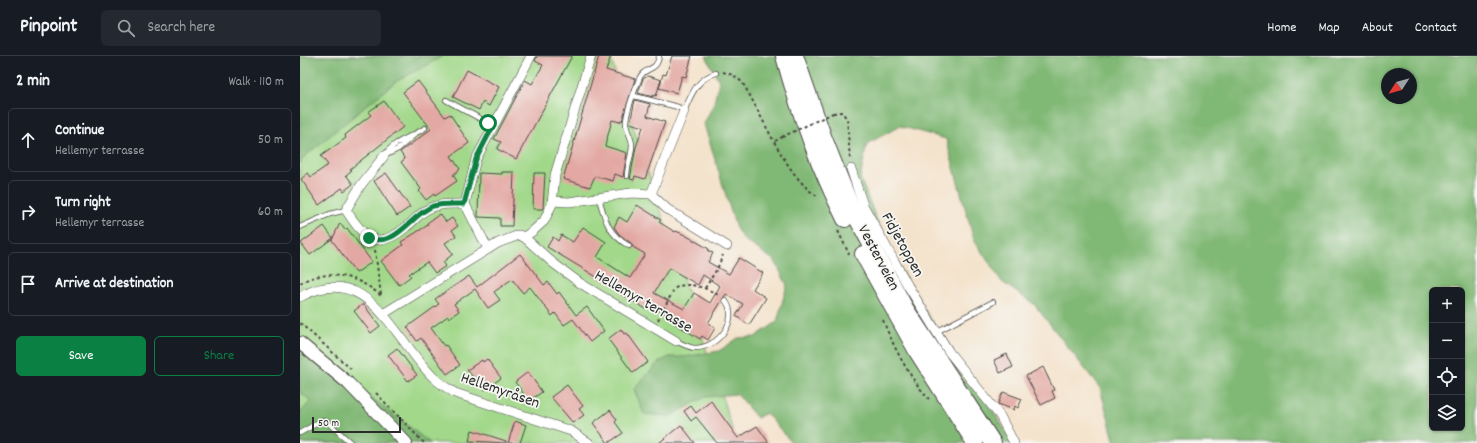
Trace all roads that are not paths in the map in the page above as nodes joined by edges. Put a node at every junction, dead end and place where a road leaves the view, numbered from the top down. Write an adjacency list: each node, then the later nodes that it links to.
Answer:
1 (531, 56): 10 (street)
2 (591, 56): 17 (street)
3 (659, 56): 7 (lane)
4 (784, 56): 36 (highway, Vesterveien)
5 (795, 56): 37 (highway, Vesterveien)
6 (716, 73): 9 (lane)
7 (634, 96): 9 (lane); 14 (lane)
8 (446, 100): 10 (lane)
9 (684, 111): 15 (street)
10 (494, 124): 18 (street)
11 (425, 128): 12 (lane)
12 (384, 156): 19 (street)
13 (851, 169): 29 (street, Fidjetoppen)
14 (627, 176)
15 (651, 194): 16 (street); 24 (street)
16 (599, 198): 17 (street); 22 (lane)
17 (552, 201): 21 (street)
18 (464, 204): 19 (street); 23 (street)
19 (346, 210): 20 (lane)
20 (300, 227)
21 (524, 237): 23 (street); 30 (street, Hellemyr terrasse)
22 (629, 246)
23 (488, 249): 28 (street)
24 (726, 249)
25 (300, 297): 28 (street)
26 (725, 300): 30 (lane, Hellemyr terrasse)
27 (993, 302): 29 (lane)
28 (383, 314): 35 (street, Hellemyråsen)
29 (936, 332): 38 (street, Fidjetoppen)
30 (676, 342)
31 (300, 343): 34 (street)
32 (300, 433): 33 (lane)
33 (351, 443)
34 (406, 443)
35 (589, 443)
36 (975, 443)
37 (993, 443)
38 (1014, 443)

